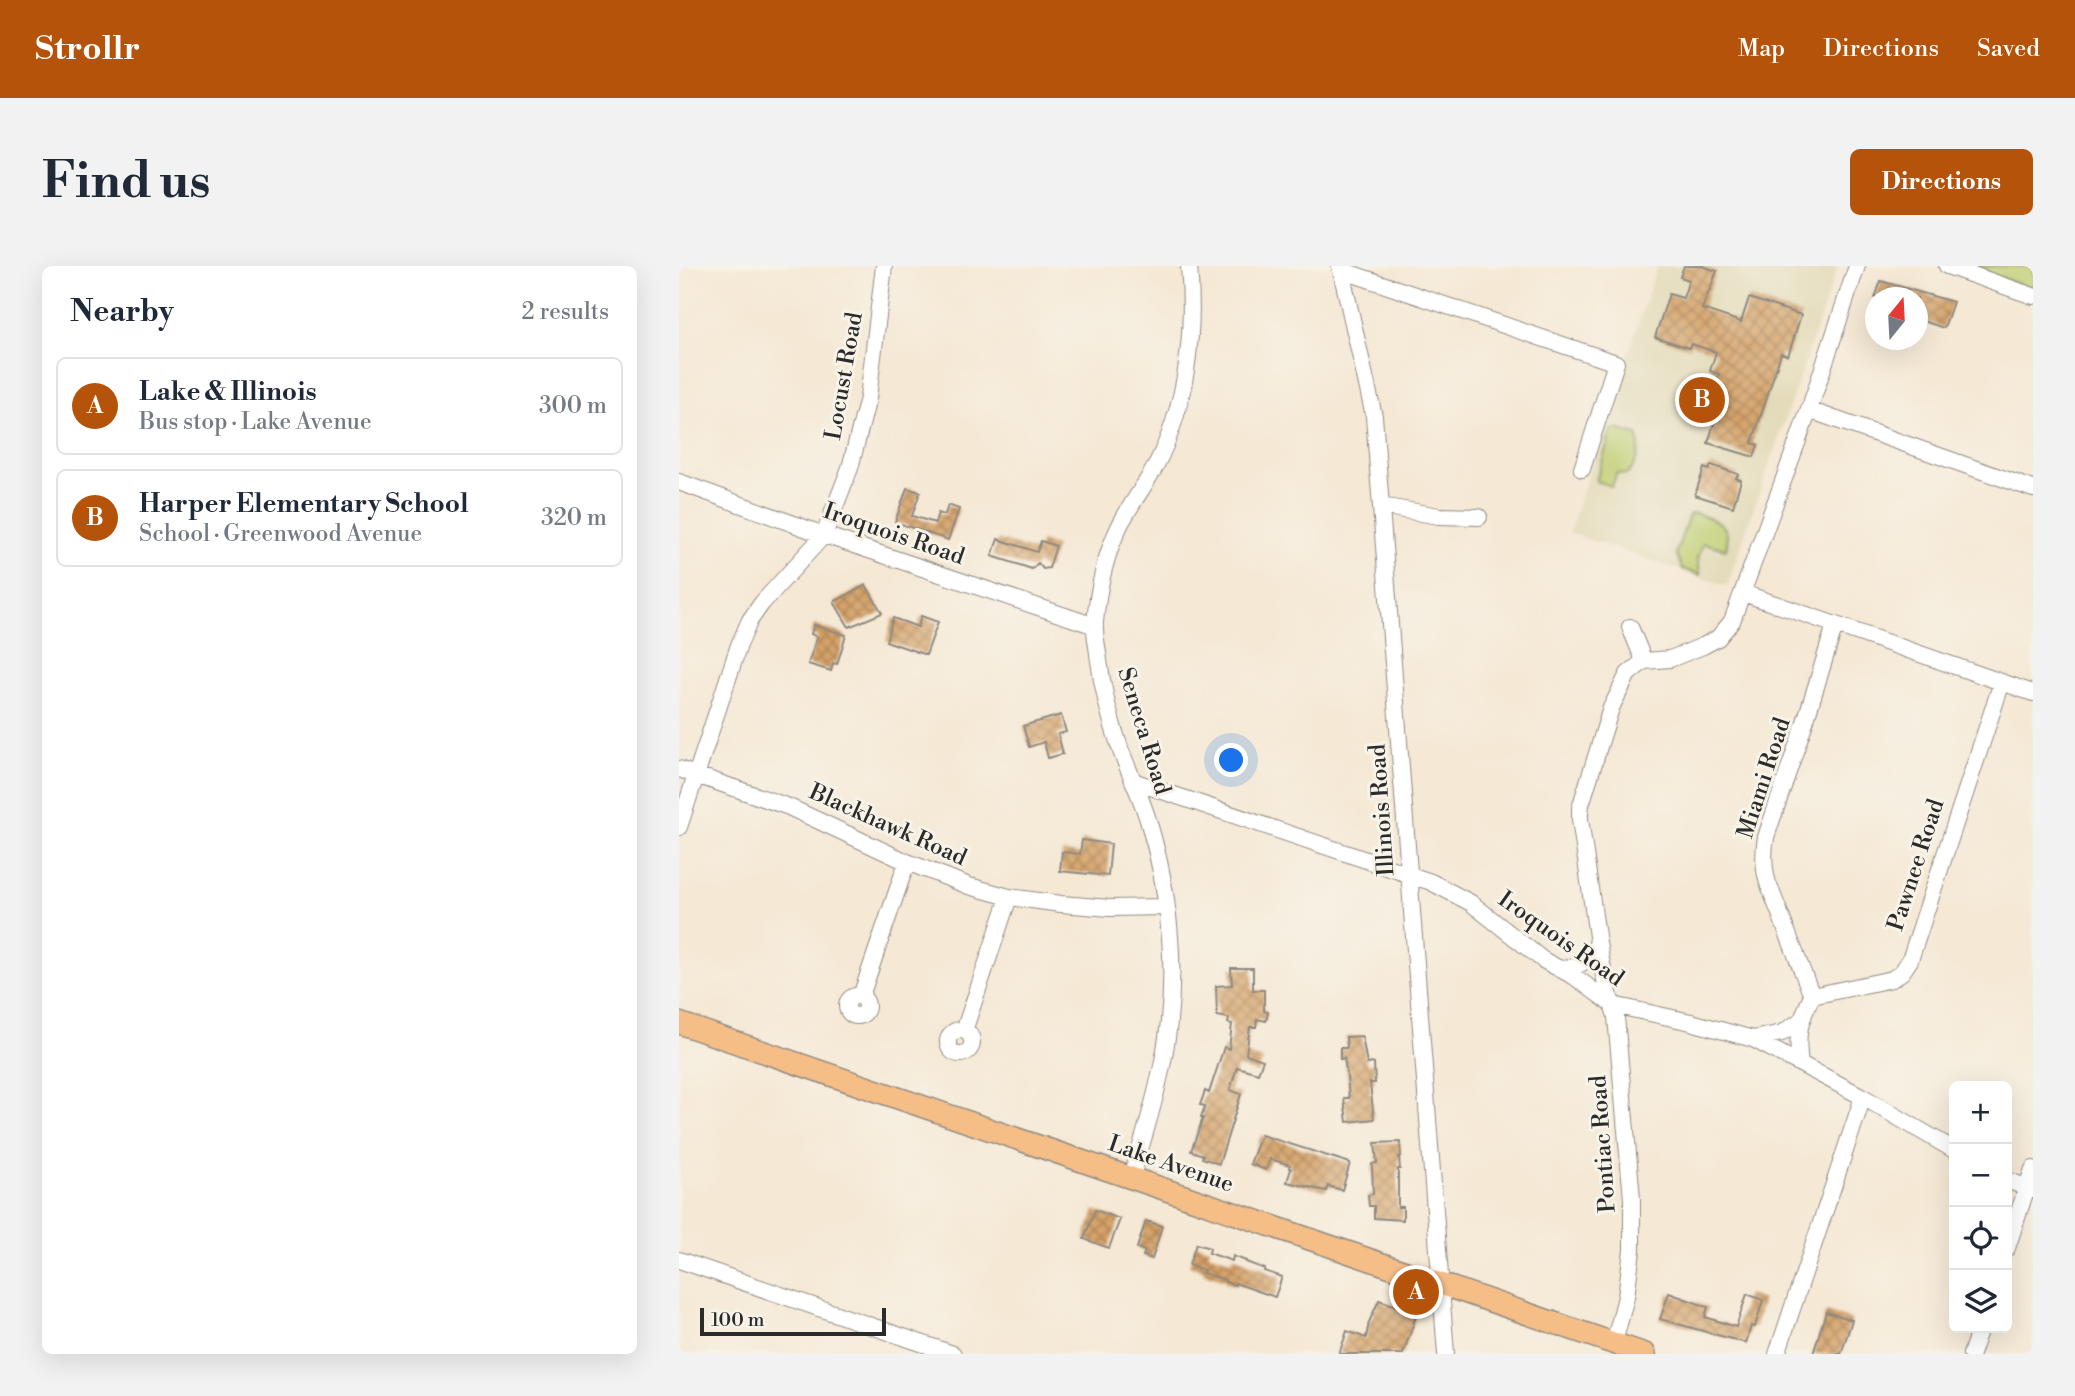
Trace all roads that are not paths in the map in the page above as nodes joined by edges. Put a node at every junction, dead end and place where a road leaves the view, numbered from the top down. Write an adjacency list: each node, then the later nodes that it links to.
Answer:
1 (884, 266): 13 (street, Locust Road)
2 (1189, 266): 16 (street, Seneca Road)
3 (1857, 266): 7 (street)
4 (1947, 266): 6 (street)
5 (1340, 268): 8 (street); 11 (street, Illinois Road)
6 (2033, 296)
7 (1809, 410): 10 (street); 14 (street)
8 (1582, 469)
9 (679, 482): 13 (street, Iroquois Road)
10 (2033, 489)
11 (1381, 506): 12 (street); 26 (street, Illinois Road)
12 (1479, 517)
13 (824, 535): 16 (street, Iroquois Road); 22 (street, Locust Road)
14 (1743, 593): 15 (street); 18 (street)
15 (1835, 625): 19 (street); 32 (street, Miami Road)
16 (1095, 626): 23 (street, Seneca Road)
17 (1630, 627): 18 (street)
18 (1644, 661): 29 (street, Pontiac Road)
19 (2002, 682): 20 (street); 32 (street, Pawnee Road)
20 (2033, 693)
21 (679, 769): 22 (street, Blackhawk Road)
22 (697, 774): 24 (street, Locust Road); 25 (street, Blackhawk Road)
23 (1133, 781): 26 (street, Iroquois Road); 28 (street, Seneca Road)
24 (679, 827)
25 (907, 863): 27 (street, Blackhawk Road); 31 (street)
26 (1410, 876): 30 (street, Iroquois Road); 47 (street, Illinois Road)
27 (1009, 897): 28 (street, Blackhawk Road); 36 (street)
28 (1167, 907): 42 (street, Seneca Road)
29 (1598, 943): 30 (street); 33 (street, Pontiac Road)
30 (1559, 969): 33 (street, Iroquois Road)
31 (861, 996)
32 (1812, 996): 34 (street)
33 (1613, 1005): 37 (street, Iroquois Road); 49 (street, Pontiac Road)
34 (1799, 1022): 37 (street); 38 (street)
35 (679, 1023): 42 (main road, Lake Avenue)
36 (964, 1031)
37 (1753, 1039): 38 (street, Iroquois Road)
38 (1800, 1064): 39 (street, Iroquois Road)
39 (1863, 1097): 40 (street, Iroquois Road); 53 (street)
40 (1949, 1147)
41 (2033, 1169): 44 (street)
42 (1131, 1178): 47 (main road, Lake Avenue)
43 (2012, 1182): 44 (street)
44 (2030, 1189): 45 (street)
45 (2012, 1235)
46 (679, 1260): 50 (street)
47 (1442, 1286): 49 (main road, Lake Avenue); 51 (street, Illinois Road)
48 (1978, 1333): 54 (street)
49 (1614, 1343): 52 (main road, Lake Avenue)
50 (953, 1354)
51 (1446, 1354)
52 (1645, 1354)
53 (1777, 1354)
54 (1971, 1354)

